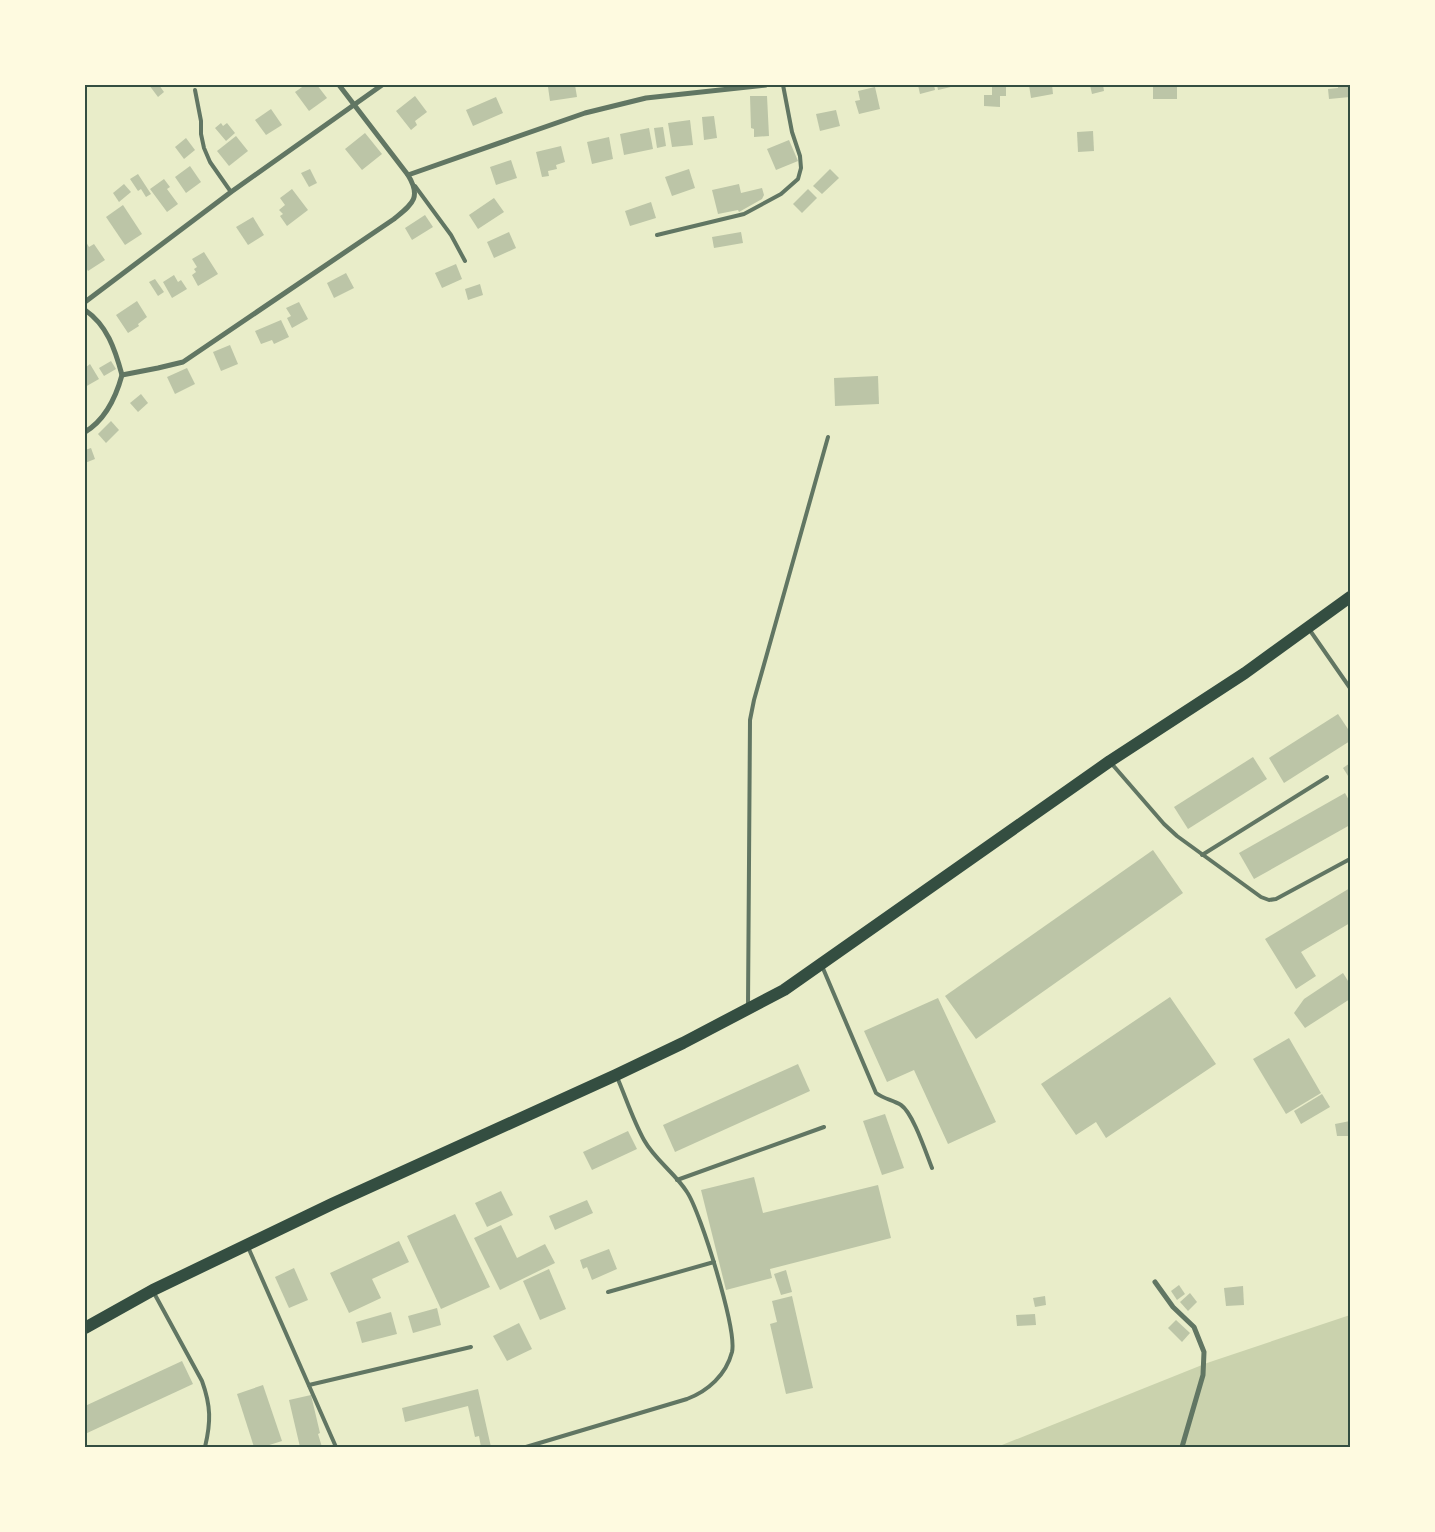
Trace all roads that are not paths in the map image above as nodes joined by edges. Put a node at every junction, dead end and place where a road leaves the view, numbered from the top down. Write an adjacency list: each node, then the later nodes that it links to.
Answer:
1 (339, 85): 6 (street)
2 (382, 85): 6 (street)
3 (766, 85): 7 (street)
4 (783, 85): 10 (lane)
5 (195, 90): 9 (lane)
6 (355, 105): 7 (street); 9 (street)
7 (408, 175): 8 (street)
8 (414, 186): 11 (lane); 14 (street)
9 (231, 192): 12 (street)
10 (657, 235)
11 (464, 261)
12 (85, 302)
13 (85, 310): 14 (street)
14 (122, 375): 15 (street)
15 (85, 432)
16 (828, 437): 25 (lane)
17 (1350, 597): 18 (main road)
18 (1308, 627): 19 (lane); 20 (main road)
19 (1350, 688)
20 (1110, 761): 22 (lane); 24 (main road)
21 (1327, 777): 22 (lane)
22 (1202, 855): 23 (lane)
23 (1350, 858)
24 (821, 964): 25 (main road); 28 (lane)
25 (748, 1008): 26 (main road)
26 (616, 1075): 29 (lane); 30 (main road)
27 (824, 1127): 29 (lane)
28 (932, 1168)
29 (677, 1180): 31 (lane)
30 (247, 1245): 33 (main road); 37 (lane)
31 (714, 1262): 34 (lane); 40 (lane)
32 (1155, 1282): 41 (street)
33 (153, 1290): 35 (main road); 38 (lane)
34 (608, 1292)
35 (85, 1328)
36 (471, 1348): 37 (lane)
37 (309, 1385): 39 (lane)
38 (205, 1447)
39 (336, 1447)
40 (526, 1447)
41 (1182, 1447)

